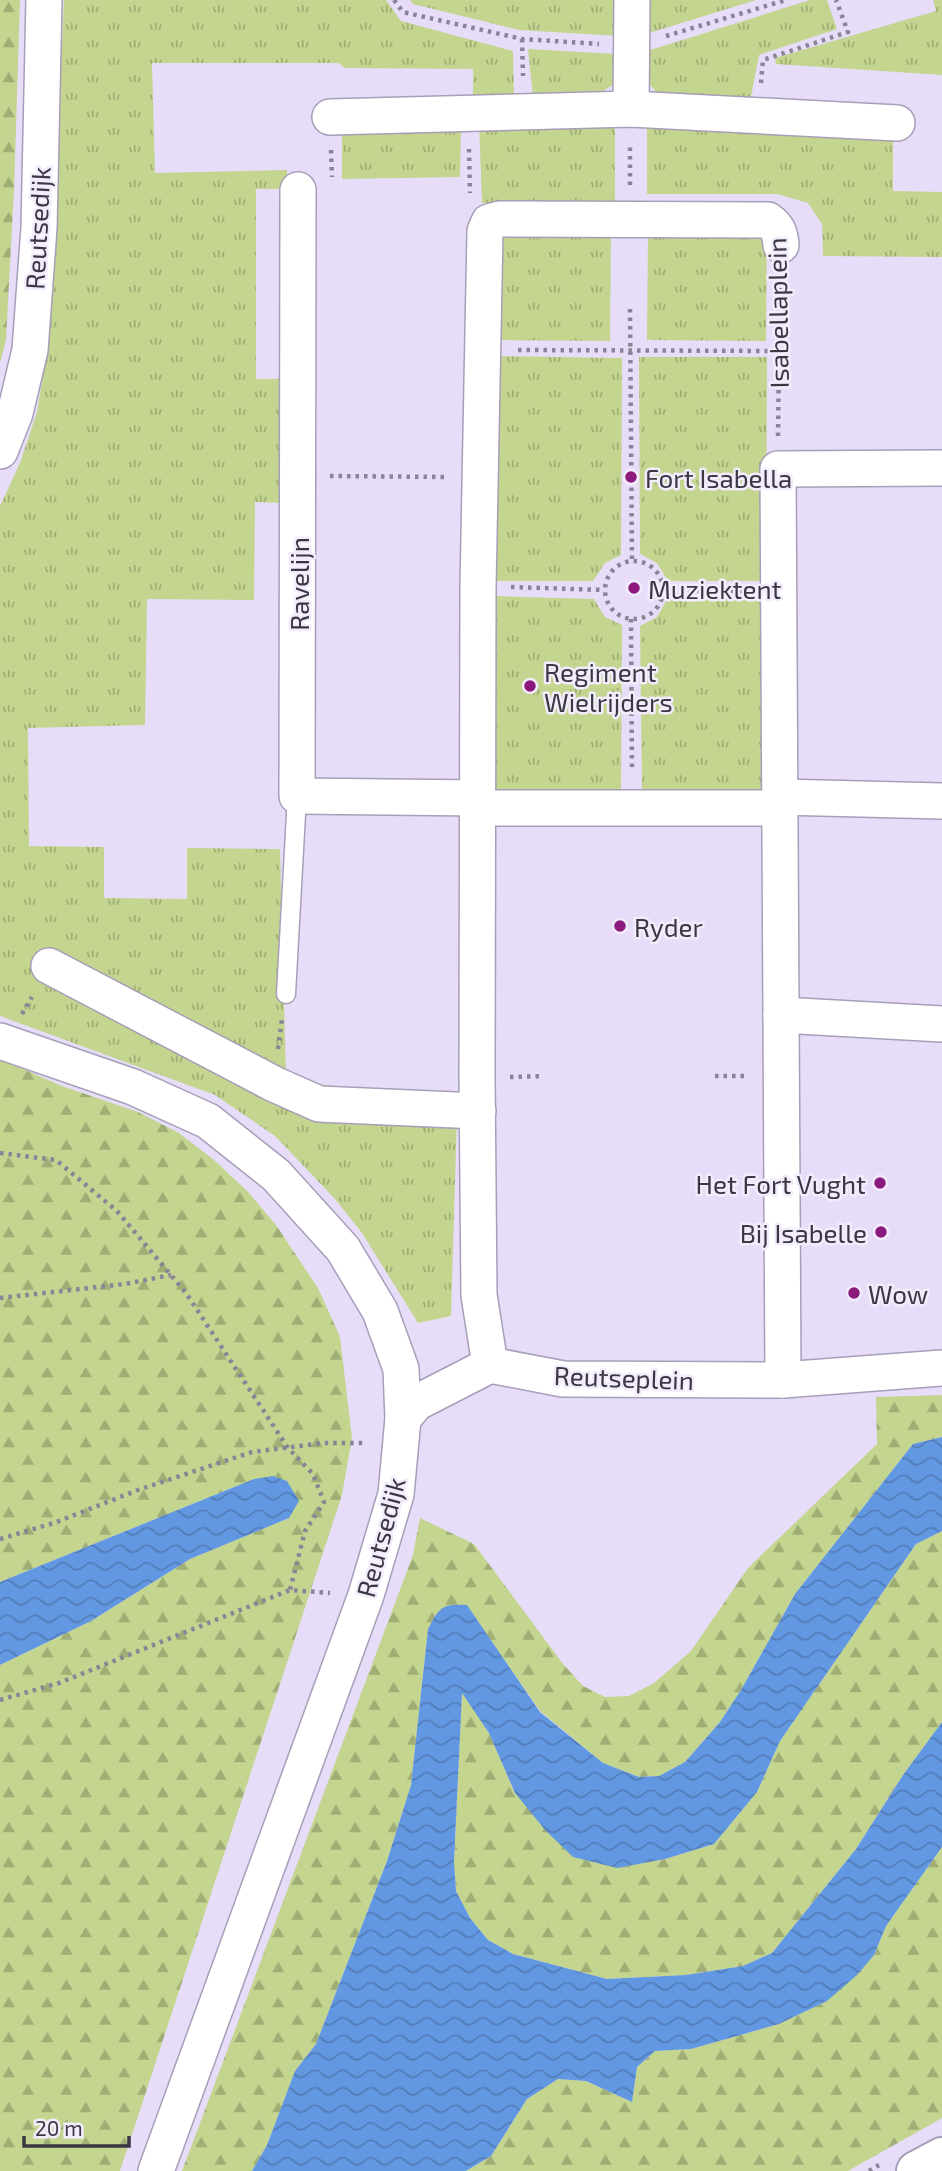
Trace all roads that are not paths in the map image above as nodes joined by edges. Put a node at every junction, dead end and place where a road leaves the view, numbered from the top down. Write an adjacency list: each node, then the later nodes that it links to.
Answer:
1 (44, 0): 8 (street, Reutsedijk)
2 (632, 0): 3 (street)
3 (631, 108): 4 (street); 5 (street)
4 (330, 117)
5 (897, 123)
6 (298, 190): 10 (street, Ravelijn)
7 (780, 245): 13 (street, Isabellaplein)
8 (0, 451)
9 (942, 468): 12 (street)
10 (298, 796): 13 (street); 15 (lane)
11 (942, 800): 12 (street)
12 (780, 802): 13 (street); 16 (street)
13 (478, 803): 19 (street)
14 (49, 965): 19 (street)
15 (286, 994)
16 (781, 1015): 17 (street); 22 (street)
17 (942, 1024)
18 (3, 1042): 23 (street, Reutsedijk)
19 (478, 1111): 20 (street)
20 (491, 1365): 22 (street, Reutseplein); 23 (street)
21 (942, 1368): 22 (street, Reutseplein)
22 (783, 1380)
23 (404, 1419): 25 (street, Reutsedijk)
24 (942, 2157): 26 (street)
25 (156, 2171)
26 (916, 2171)

